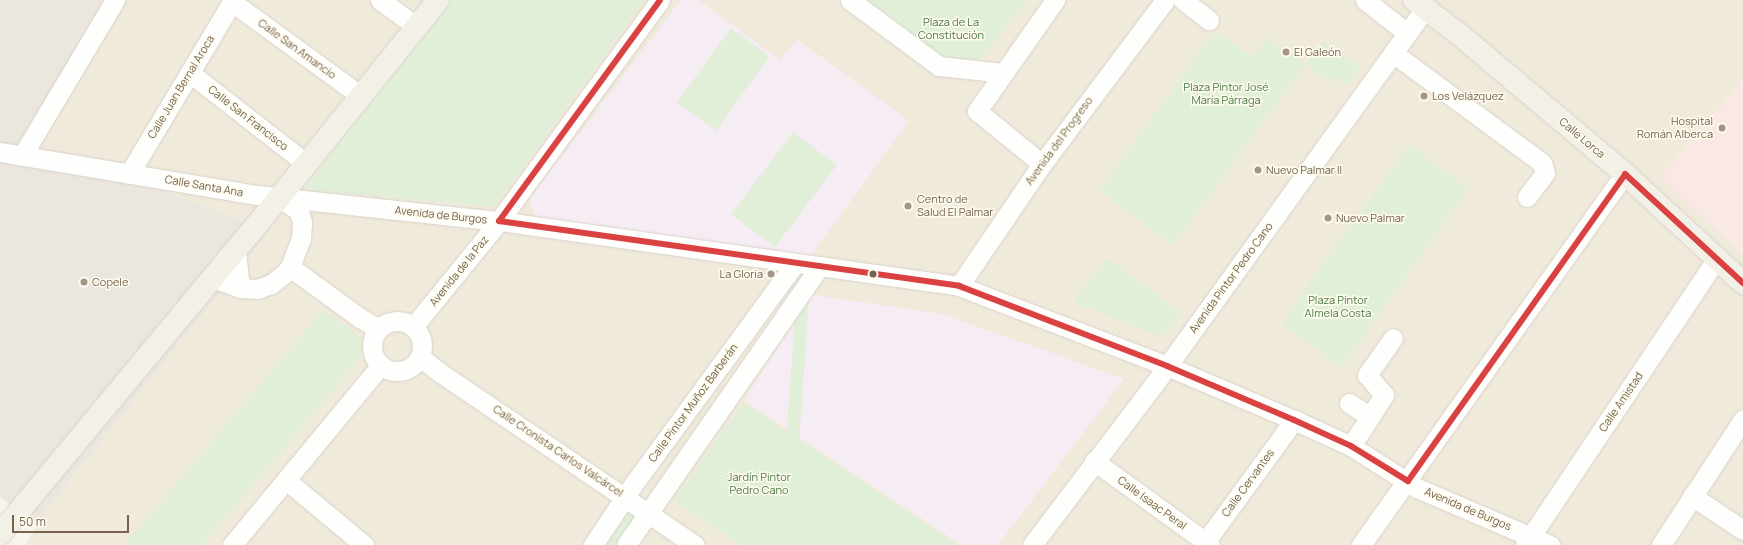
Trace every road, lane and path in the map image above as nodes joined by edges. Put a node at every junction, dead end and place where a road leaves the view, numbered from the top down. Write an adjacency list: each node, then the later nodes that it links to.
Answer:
1 (115, 0): 20 (street)
2 (380, 0): 13 (street)
3 (438, 0): 13 (main road)
4 (660, 0): 28 (street, Avenida de la Paz)
5 (850, 0): 17 (street)
6 (1055, 0): 17 (street)
7 (1165, 0): 22 (street, Avenida del Progreso)
8 (1184, 0): 12 (street)
9 (1365, 0): 14 (street)
10 (233, 1): 16 (street, Calle Juan Bernal Aroca); 18 (street, Calle San Amancio)
11 (1420, 4): 14 (street, Avenida Pintor Pedro Cano); 24 (main road, Calle Lorca)
12 (1209, 20)
13 (417, 26): 18 (main road)
14 (1407, 33): 15 (street, Avenida Pintor Pedro Cano)
15 (1393, 53): 25 (street); 44 (street, Avenida Pintor Pedro Cano)
16 (190, 73): 21 (street, Calle San Francisco); 23 (street, Calle Juan Bernal Aroca)
17 (1004, 73): 22 (street)
18 (361, 96): 21 (main road)
19 (0, 152): 20 (street, Calle Santa Ana)
20 (22, 156): 23 (street, Calle Santa Ana)
21 (307, 164): 26 (main road)
22 (1042, 164): 37 (street, Avenida del Progreso)
23 (129, 174): 26 (street, Calle Santa Ana)
24 (1625, 174): 31 (main road, Calle Lorca); 52 (street)
25 (1527, 197)
26 (280, 198): 27 (street, Avenida de Burgos); 29 (street); 30 (main road)
27 (318, 204): 28 (street, Avenida de Burgos); 29 (street)
28 (499, 221): 32 (street, Avenida de Burgos); 39 (street, Avenida de la Paz)
29 (302, 222): 34 (street)
30 (236, 251): 35 (main road); 38 (street)
31 (1716, 258): 36 (main road, Calle Lorca); 58 (street, Calle Amistad)
32 (795, 263): 33 (street, Avenida de Burgos); 54 (street, Calle Pintor Muñoz Barberán)
33 (820, 266): 37 (street, Avenida de Burgos); 55 (street)
34 (290, 267): 38 (street); 40 (street)
35 (213, 278): 38 (street); 57 (main road)
36 (1743, 284)
37 (959, 286): 44 (street, Avenida de Burgos)
38 (240, 288)
39 (413, 326): 40 (street); 42 (street)
40 (379, 329): 43 (street)
41 (1393, 338): 46 (street)
42 (420, 357): 43 (street); 54 (street, Calle Cronista Carlos Valcárcel)
43 (381, 365): 51 (street)
44 (1167, 366): 47 (street, Avenida de Burgos); 50 (street, Avenida Pintor Pedro Cano)
45 (1349, 403): 46 (street)
46 (1369, 416): 49 (street)
47 (1294, 420): 49 (street, Avenida de Burgos); 59 (street, Calle Cervantes)
48 (1740, 431): 53 (street)
49 (1351, 446): 52 (street, Avenida de Burgos)
50 (1094, 461): 59 (street, Calle Isaac Peral); 65 (street, Avenida Pintor Pedro Cano)
51 (286, 480): 60 (street); 61 (street)
52 (1408, 480): 58 (street, Avenida de Burgos); 66 (street)
53 (1692, 496): 56 (street); 68 (street)
54 (627, 497): 55 (street, Calle Cronista Carlos Valcárcel); 62 (street, Calle Pintor Muñoz Barberán)
55 (649, 512): 63 (street); 64 (street, Calle Cronista Carlos Valcárcel)
56 (1743, 530)
57 (0, 534)
58 (1528, 541): 67 (street, Avenida de Burgos)
59 (1206, 544)
60 (232, 545)
61 (364, 545)
62 (593, 545)
63 (626, 545)
64 (695, 545)
65 (1032, 545)
66 (1361, 545)
67 (1550, 545)
68 (1660, 545)

